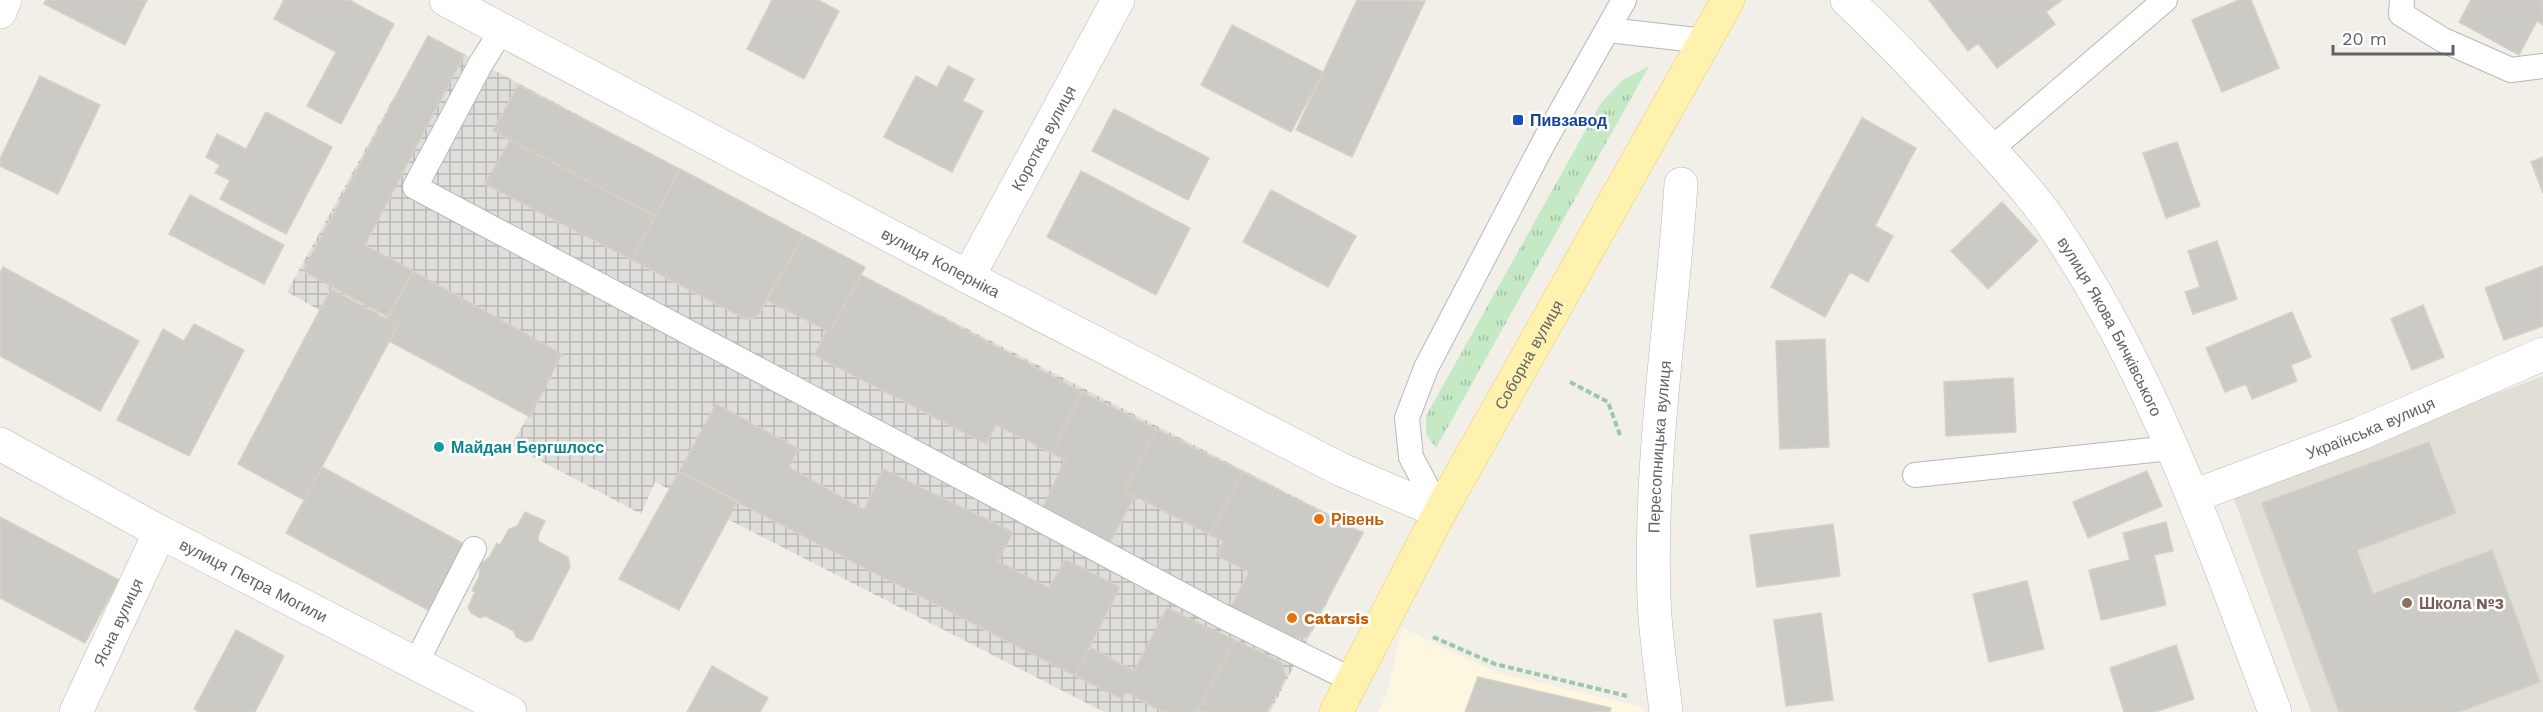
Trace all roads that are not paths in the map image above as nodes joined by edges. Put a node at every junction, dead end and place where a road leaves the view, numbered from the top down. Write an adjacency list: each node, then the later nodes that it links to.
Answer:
1 (5, 0): 9 (street)
2 (446, 0): 10 (street, вулиця Коперніка)
3 (1118, 0): 16 (street, Коротка вулиця)
4 (1624, 0): 11 (lane)
5 (1728, 0): 12 (main road, Соборна вулиця)
6 (1847, 0): 14 (street, вулиця Якова Бичківського)
7 (2165, 0): 14 (lane)
8 (2402, 0): 13 (lane)
9 (0, 12)
10 (502, 30): 16 (street, вулиця Коперніка); 26 (lane)
11 (1608, 30): 12 (lane); 22 (lane)
12 (1705, 41): 22 (main road, Соборна вулиця)
13 (2543, 66)
14 (1990, 150): 19 (street, вулиця Якова Бичківського)
15 (1681, 184): 30 (street, Пересопницька вулиця)
16 (968, 277): 22 (street, вулиця Коперніка)
17 (2543, 354): 21 (street, Українська вулиця)
18 (0, 444): 23 (street, вулиця Петра Могили)
19 (2171, 448): 20 (lane); 21 (street, вулиця Якова Бичківського)
20 (1915, 475)
21 (2194, 496): 31 (street, вулиця Якова Бичківського)
22 (1440, 512): 26 (main road, Соборна вулиця)
23 (160, 532): 25 (street, вулиця Петра Могили); 27 (street, Ясна вулиця)
24 (474, 549): 25 (lane)
25 (416, 663): 28 (street, вулиця Петра Могили)
26 (1352, 680): 29 (main road, Соборна вулиця)
27 (76, 712)
28 (510, 712)
29 (1336, 712)
30 (1666, 712)
31 (2275, 712)

